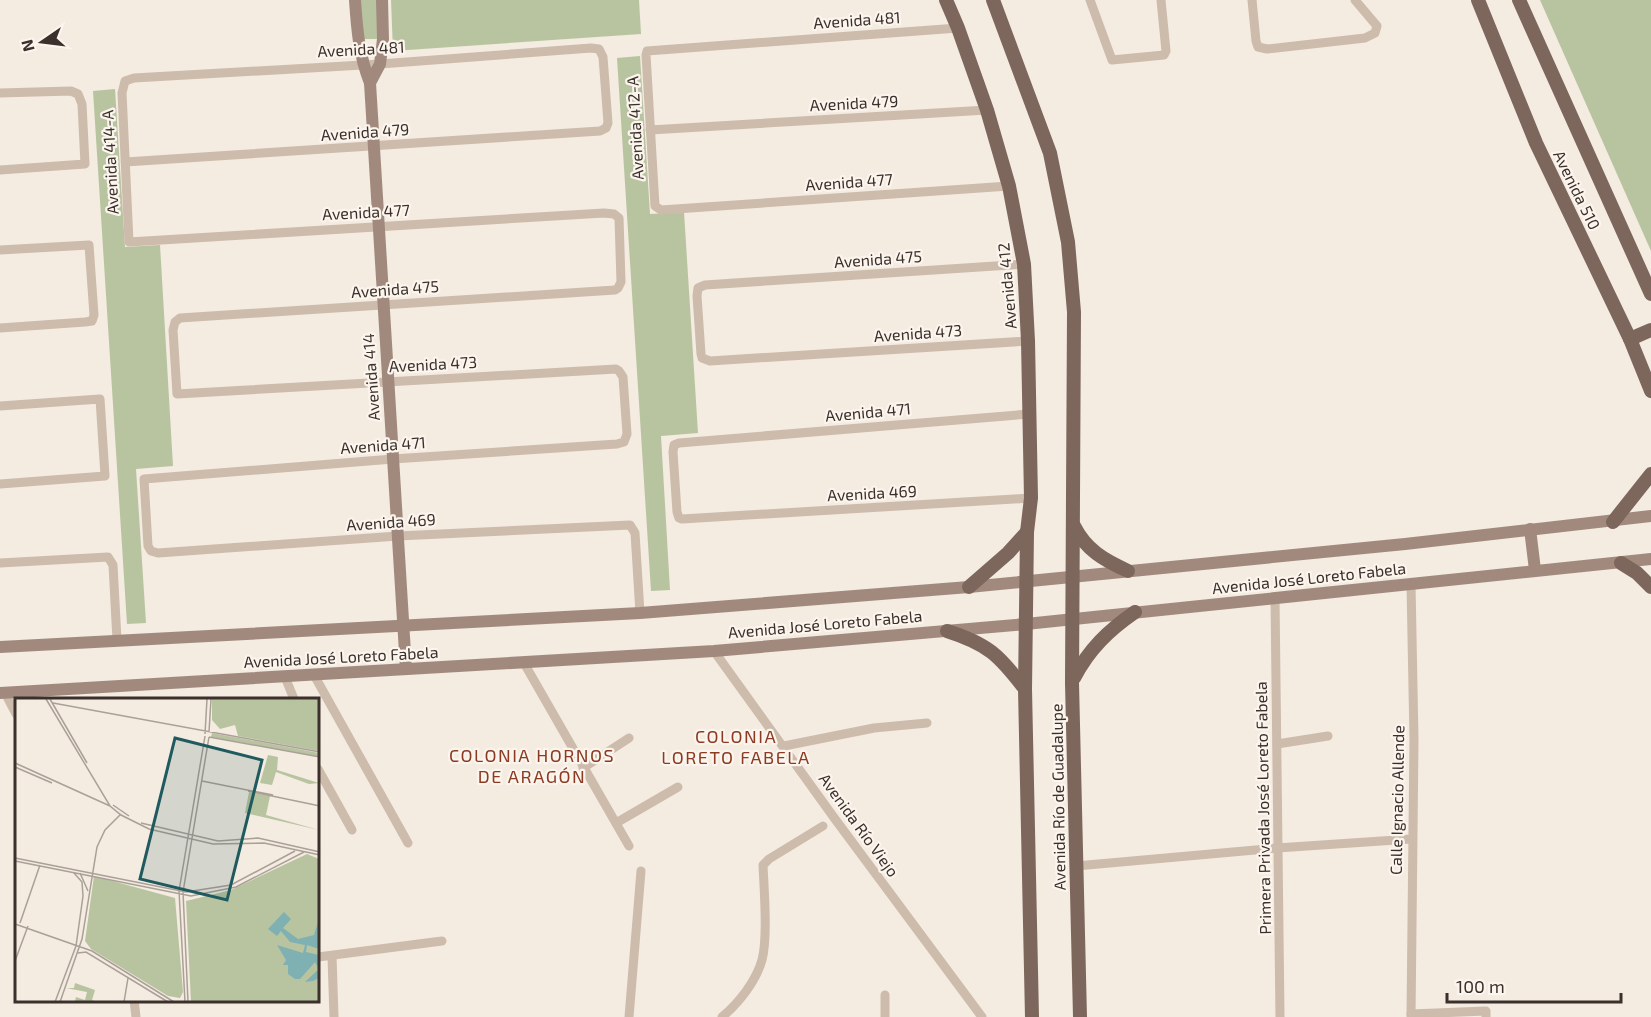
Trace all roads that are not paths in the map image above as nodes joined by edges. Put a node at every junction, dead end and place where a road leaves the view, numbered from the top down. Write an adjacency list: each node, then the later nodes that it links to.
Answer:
1 (355, 0): 14 (main road, Avenida 414)
2 (382, 0): 15 (main road)
3 (946, 0): 11 (main road, Avenida 412)
4 (993, 0): 52 (main road)
5 (1090, 0): 6 (street)
6 (1161, 0)
7 (1252, 0): 8 (street)
8 (1355, 0)
9 (1478, 0): 36 (main road, Avenida 510)
10 (1519, 0): 32 (main road, Avenida 510)
11 (958, 28): 13 (street, Avenida 481); 19 (main road, Avenida 412)
12 (599, 49): 15 (street, Avenida 481); 20 (street, Avenida 412-A)
13 (651, 50): 21 (street, Avenida 412-A)
14 (363, 64): 15 (street, Avenida 481); 16 (street, Avenida 481); 17 (main road, Avenida 414)
15 (380, 64): 17 (main road)
16 (125, 81): 23 (street, Avenida 414-A)
17 (370, 83): 22 (main road, Avenida 414)
18 (0, 93): 24 (street, Avenida 414-A)
19 (987, 110): 21 (street, Avenida 479); 25 (main road, Avenida 412)
20 (606, 128): 22 (street, Avenida 479)
21 (651, 130): 26 (street, Avenida 412-A)
22 (373, 146): 23 (street, Avenida 479); 27 (main road, Avenida 414)
23 (124, 162): 28 (street, Avenida 414-A)
24 (0, 170)
25 (1009, 186): 26 (street, Avenida 477); 30 (main road, Avenida 412)
26 (656, 208)
27 (378, 227): 28 (street, Avenida 477); 31 (street, Avenida 477); 33 (main road, Avenida 414)
28 (129, 242)
29 (0, 250): 34 (street)
30 (1024, 264): 37 (main road, Avenida 412); 38 (street, Avenida 475)
31 (618, 288): 33 (street, Avenida 475)
32 (1651, 294)
33 (383, 304): 39 (main road, Avenida 414); 41 (street, Avenida 475)
34 (0, 328)
35 (1651, 330): 36 (main road)
36 (1630, 339): 40 (main road, Avenida 510)
37 (1028, 341): 38 (street, Avenida 473); 43 (main road, Avenida 412)
38 (702, 358)
39 (388, 381): 41 (street, Avenida 473); 44 (street, Avenida 473); 45 (main road, Avenida 414)
40 (1651, 391)
41 (177, 393)
42 (0, 406): 47 (street)
43 (1029, 414): 48 (main road, Avenida 412); 50 (street, Avenida 471)
44 (624, 442): 45 (street, Avenida 471)
45 (393, 459): 55 (main road, Avenida 414); 56 (street, Avenida 471)
46 (1651, 474): 51 (main road)
47 (0, 484)
48 (1031, 498): 50 (street, Avenida 469); 54 (main road, Avenida 412)
49 (1651, 516): 51 (main road, Avenida José Loreto Fabela)
50 (679, 518)
51 (1613, 522): 53 (main road, Avenida José Loreto Fabela)
52 (1073, 523): 61 (main road); 62 (main road)
53 (1530, 529): 60 (main road); 61 (main road, Avenida José Loreto Fabela)
54 (1027, 532): 63 (main road, Avenida 412); 65 (main road)
55 (398, 536): 56 (street, Avenida 469); 69 (street, Avenida 469); 71 (main road, Avenida 414)
56 (151, 551)
57 (1651, 559): 59 (main road, Avenida José Loreto Fabela)
58 (0, 563): 74 (street)
59 (1621, 563): 60 (main road, Avenida José Loreto Fabela); 66 (main road)
60 (1535, 570): 64 (main road, Avenida José Loreto Fabela)
61 (1128, 571): 62 (main road, Avenida José Loreto Fabela)
62 (1072, 576): 63 (main road, Avenida José Loreto Fabela); 70 (main road, Avenida Río de Guadalupe)
63 (1027, 581): 65 (main road, Avenida José Loreto Fabela); 72 (main road, Avenida Río de Guadalupe)
64 (1411, 584): 67 (main road, Avenida José Loreto Fabela); 97 (street, Calle Ignacio Allende)
65 (969, 587): 69 (main road, Avenida José Loreto Fabela)
66 (1651, 587)
67 (1275, 598): 68 (main road, Avenida José Loreto Fabela); 89 (street, Primera Privada José Loreto Fabela)
68 (1135, 612): 70 (main road, Avenida José Loreto Fabela); 81 (main road)
69 (640, 613): 71 (main road, Avenida José Loreto Fabela)
70 (1073, 619): 72 (main road, Avenida José Loreto Fabela); 81 (main road, Avenida Río de Guadalupe)
71 (403, 624): 74 (main road, Avenida José Loreto Fabela); 78 (main road, Avenida 414)
72 (1026, 624): 73 (main road, Avenida José Loreto Fabela); 82 (main road, Avenida Río de Guadalupe)
73 (947, 631): 76 (main road, Avenida José Loreto Fabela); 82 (main road)
74 (117, 640): 75 (main road, Avenida José Loreto Fabela)
75 (0, 647)
76 (714, 651): 77 (main road, Avenida José Loreto Fabela); 90 (street, Avenida Río Viejo)
77 (524, 663): 78 (main road, Avenida José Loreto Fabela); 91 (street)
78 (406, 669): 79 (main road, Avenida José Loreto Fabela)
79 (314, 675): 80 (main road, Avenida José Loreto Fabela); 98 (street)
80 (285, 677): 83 (main road, Avenida José Loreto Fabela); 84 (street)
81 (1072, 683): 101 (main road, Avenida Río de Guadalupe)
82 (1025, 689): 115 (main road, Avenida Río de Guadalupe)
83 (2, 693): 85 (street)
84 (294, 698)
85 (15, 712)
86 (927, 723): 90 (street)
87 (1328, 736): 89 (street)
88 (630, 738): 91 (street)
89 (1277, 744): 100 (street, Primera Privada José Loreto Fabela)
90 (784, 746): 114 (street, Avenida Río Viejo)
91 (583, 768): 94 (street)
92 (320, 772): 96 (street)
93 (678, 787): 94 (street)
94 (616, 823): 99 (street)
95 (823, 826): 112 (street)
96 (352, 830)
97 (1411, 839): 100 (street); 108 (street, Calle Ignacio Allende)
98 (408, 843)
99 (629, 846)
100 (1278, 848): 101 (street); 117 (street, Primera Privada José Loreto Fabela)
101 (1076, 866): 116 (main road, Avenida Río de Guadalupe)
102 (640, 871): 111 (street)
103 (442, 941): 104 (street)
104 (332, 956): 105 (street); 110 (street)
105 (320, 957)
106 (885, 995): 113 (street)
107 (134, 1002): 109 (street)
108 (1411, 1016): 118 (street)
109 (136, 1017)
110 (334, 1017)
111 (629, 1017)
112 (722, 1017)
113 (885, 1017)
114 (982, 1017)
115 (1032, 1017)
116 (1080, 1017)
117 (1280, 1017)
118 (1486, 1017)

